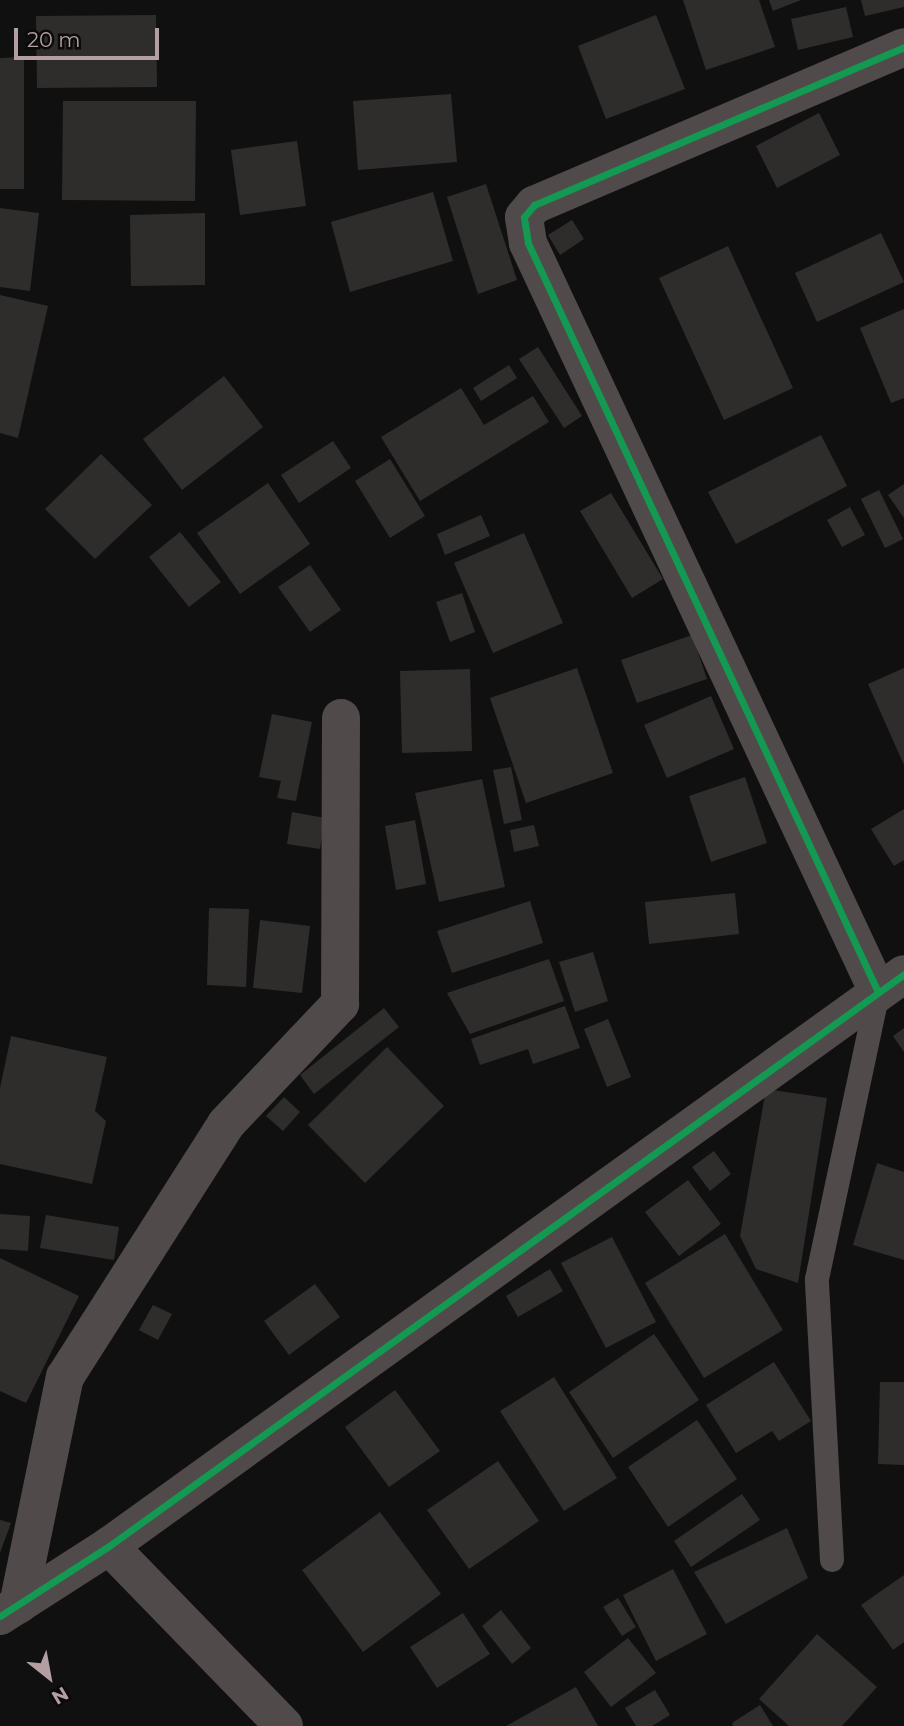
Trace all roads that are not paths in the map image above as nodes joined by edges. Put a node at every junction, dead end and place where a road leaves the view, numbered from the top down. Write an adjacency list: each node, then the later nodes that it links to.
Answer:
1 (904, 47): 3 (street)
2 (341, 718): 6 (street)
3 (891, 983): 4 (street); 5 (lane)
4 (109, 1546): 6 (street); 7 (street)
5 (832, 1560)
6 (9, 1611)
7 (284, 1726)

